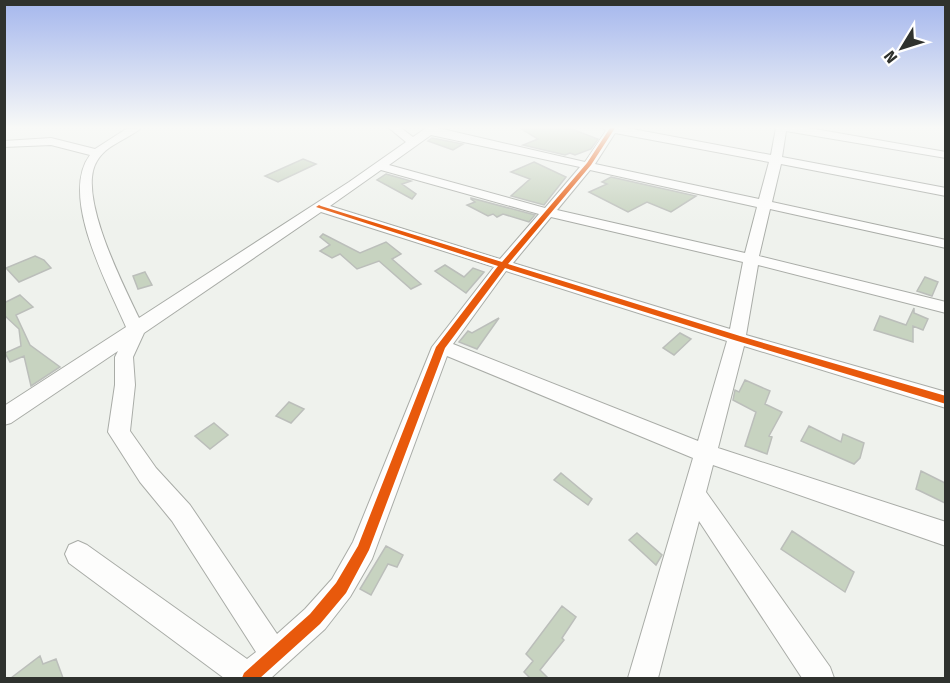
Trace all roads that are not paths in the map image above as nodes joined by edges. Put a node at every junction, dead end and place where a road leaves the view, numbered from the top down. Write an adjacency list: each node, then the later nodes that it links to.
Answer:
1 (776, 159): 10 (street)
2 (92, 160): 17 (street)
3 (388, 160): 8 (street)
4 (569, 160): 7 (street)
5 (591, 160): 7 (street)
6 (780, 160): 9 (street)
7 (588, 164): 10 (street); 12 (street)
8 (379, 166): 11 (street); 12 (street)
9 (945, 192)
10 (765, 204): 13 (street); 14 (street)
11 (319, 207): 15 (street); 17 (street)
12 (546, 212): 14 (street); 15 (street)
13 (945, 244)
14 (751, 259): 16 (street); 18 (street)
15 (504, 265): 18 (street); 19 (street)
16 (945, 308)
17 (136, 330): 21 (street); 26 (street)
18 (737, 338): 20 (street); 22 (street)
19 (441, 347): 22 (street); 26 (street)
20 (945, 400)
21 (4, 417)
22 (705, 453): 23 (street); 24 (street)
23 (694, 494): 28 (street); 29 (street)
24 (945, 534)
25 (78, 554): 27 (street)
26 (274, 655): 27 (street)
27 (248, 678)
28 (643, 678)
29 (819, 678)

